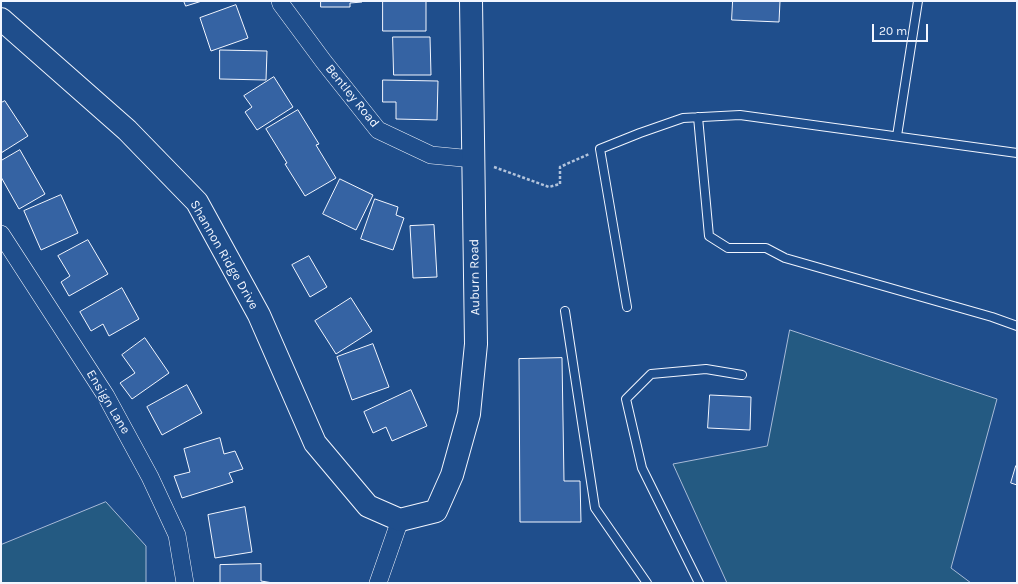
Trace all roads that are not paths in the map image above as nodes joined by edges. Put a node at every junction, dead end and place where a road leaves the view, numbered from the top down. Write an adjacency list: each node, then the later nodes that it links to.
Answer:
1 (280, 1): 8 (street, Bentley Road)
2 (471, 1): 8 (street, Auburn Road)
3 (918, 1): 6 (lane)
4 (1, 19): 14 (street, Shannon Ridge Drive)
5 (698, 117): 6 (lane); 10 (lane); 12 (lane)
6 (897, 136): 7 (lane)
7 (1017, 153)
8 (473, 159): 14 (street, Auburn Road)
9 (1, 234): 15 (street, Ensign Lane)
10 (627, 307)
11 (565, 312): 17 (lane)
12 (1017, 326)
13 (742, 375): 18 (lane)
14 (400, 520): 16 (street)
15 (185, 583)
16 (378, 583)
17 (647, 583)
18 (699, 583)

